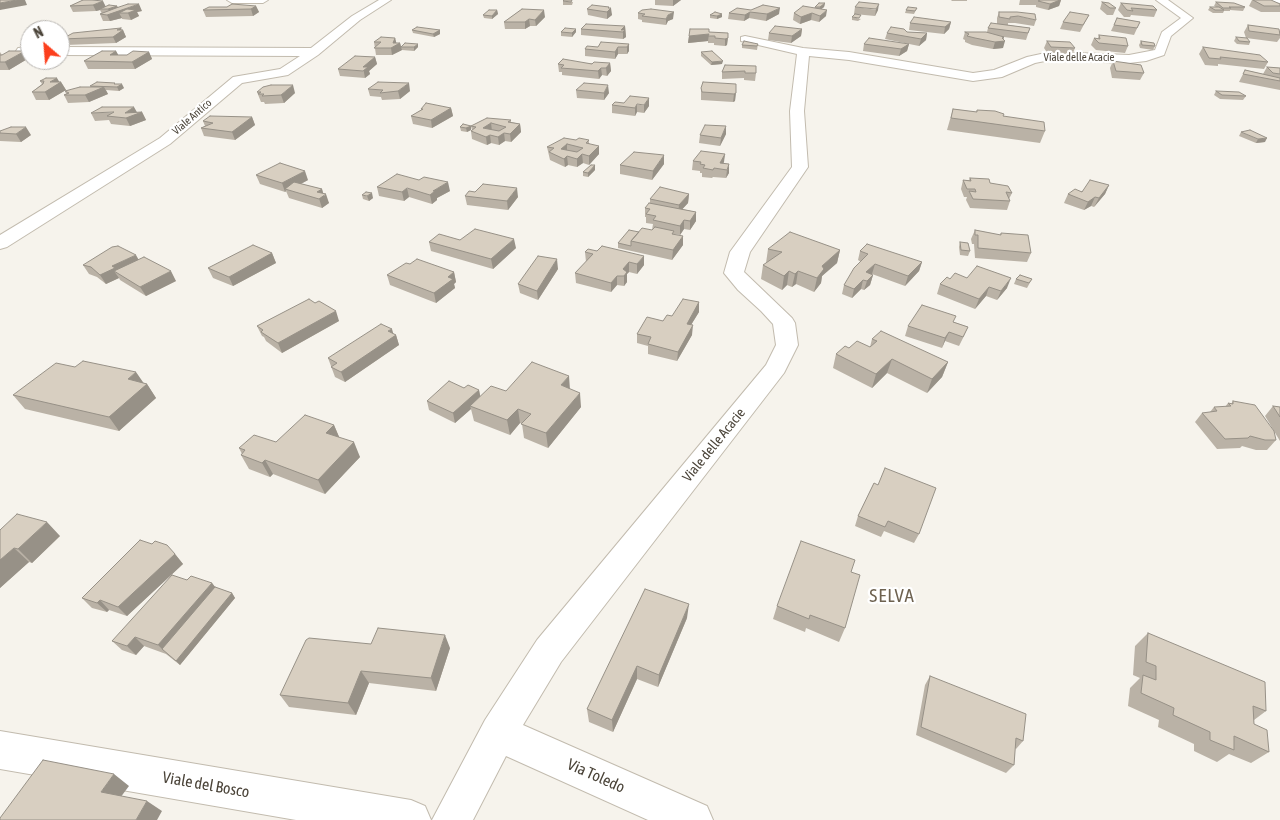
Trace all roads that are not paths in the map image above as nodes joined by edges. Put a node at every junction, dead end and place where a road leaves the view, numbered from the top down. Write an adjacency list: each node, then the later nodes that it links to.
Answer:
1 (232, 0): 2 (street)
2 (263, 0)
3 (386, 0): 7 (street, Viale Antico)
4 (1161, 0): 8 (street, Viale delle Acacie)
5 (744, 39): 8 (street, Viale delle Acacie)
6 (70, 51): 7 (street)
7 (314, 52): 9 (street, Viale Antico)
8 (803, 52): 10 (street, Viale delle Acacie)
9 (0, 243)
10 (498, 733): 15 (street, Viale delle Acacie); 16 (street, Via Toledo)
11 (0, 750): 12 (street, Viale del Bosco)
12 (56, 759): 13 (street); 14 (street, Viale del Bosco)
13 (35, 790)
14 (411, 820)
15 (452, 820)
16 (693, 820)

